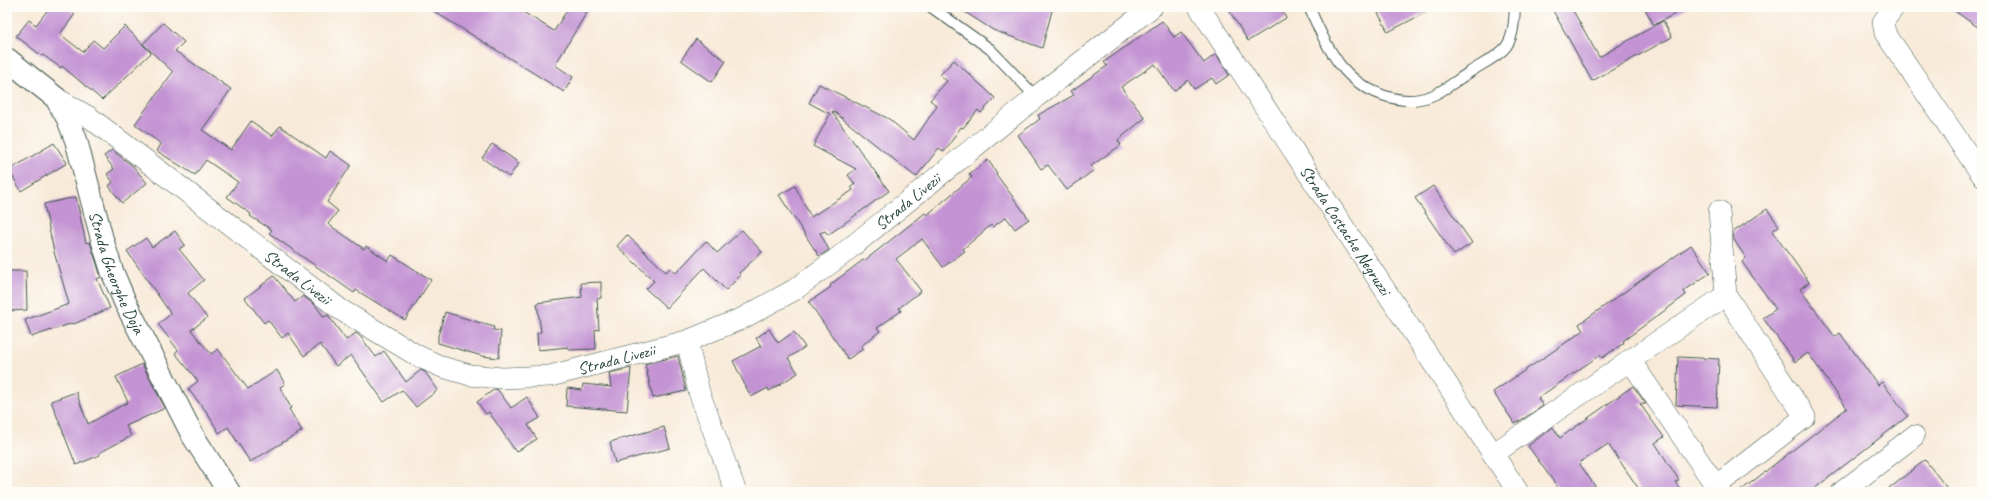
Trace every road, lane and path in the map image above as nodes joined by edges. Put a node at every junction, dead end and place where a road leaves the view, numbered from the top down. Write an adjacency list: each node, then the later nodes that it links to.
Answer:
1 (931, 7): 8 (lane)
2 (1152, 7): 8 (street, Strada Livezii)
3 (1199, 7): 16 (street, Strada Costache Negruzzi)
4 (1309, 7): 5 (lane)
5 (1515, 7)
6 (1894, 7): 10 (street)
7 (7, 59): 9 (street, Strada Gheorghe Doja)
8 (1036, 97): 13 (street, Strada Livezii)
9 (56, 98): 13 (street, Strada Livezii); 18 (street, Strada Gheorghe Doja)
10 (1982, 175)
11 (1719, 211): 12 (street)
12 (1726, 295): 14 (street); 17 (street)
13 (687, 341): 19 (street)
14 (1630, 360): 16 (street); 17 (street)
15 (1914, 436): 21 (street)
16 (1493, 454): 20 (street, Strada Costache Negruzzi)
17 (1716, 489)
18 (229, 492)
19 (736, 492)
20 (1518, 492)
21 (1842, 492)

